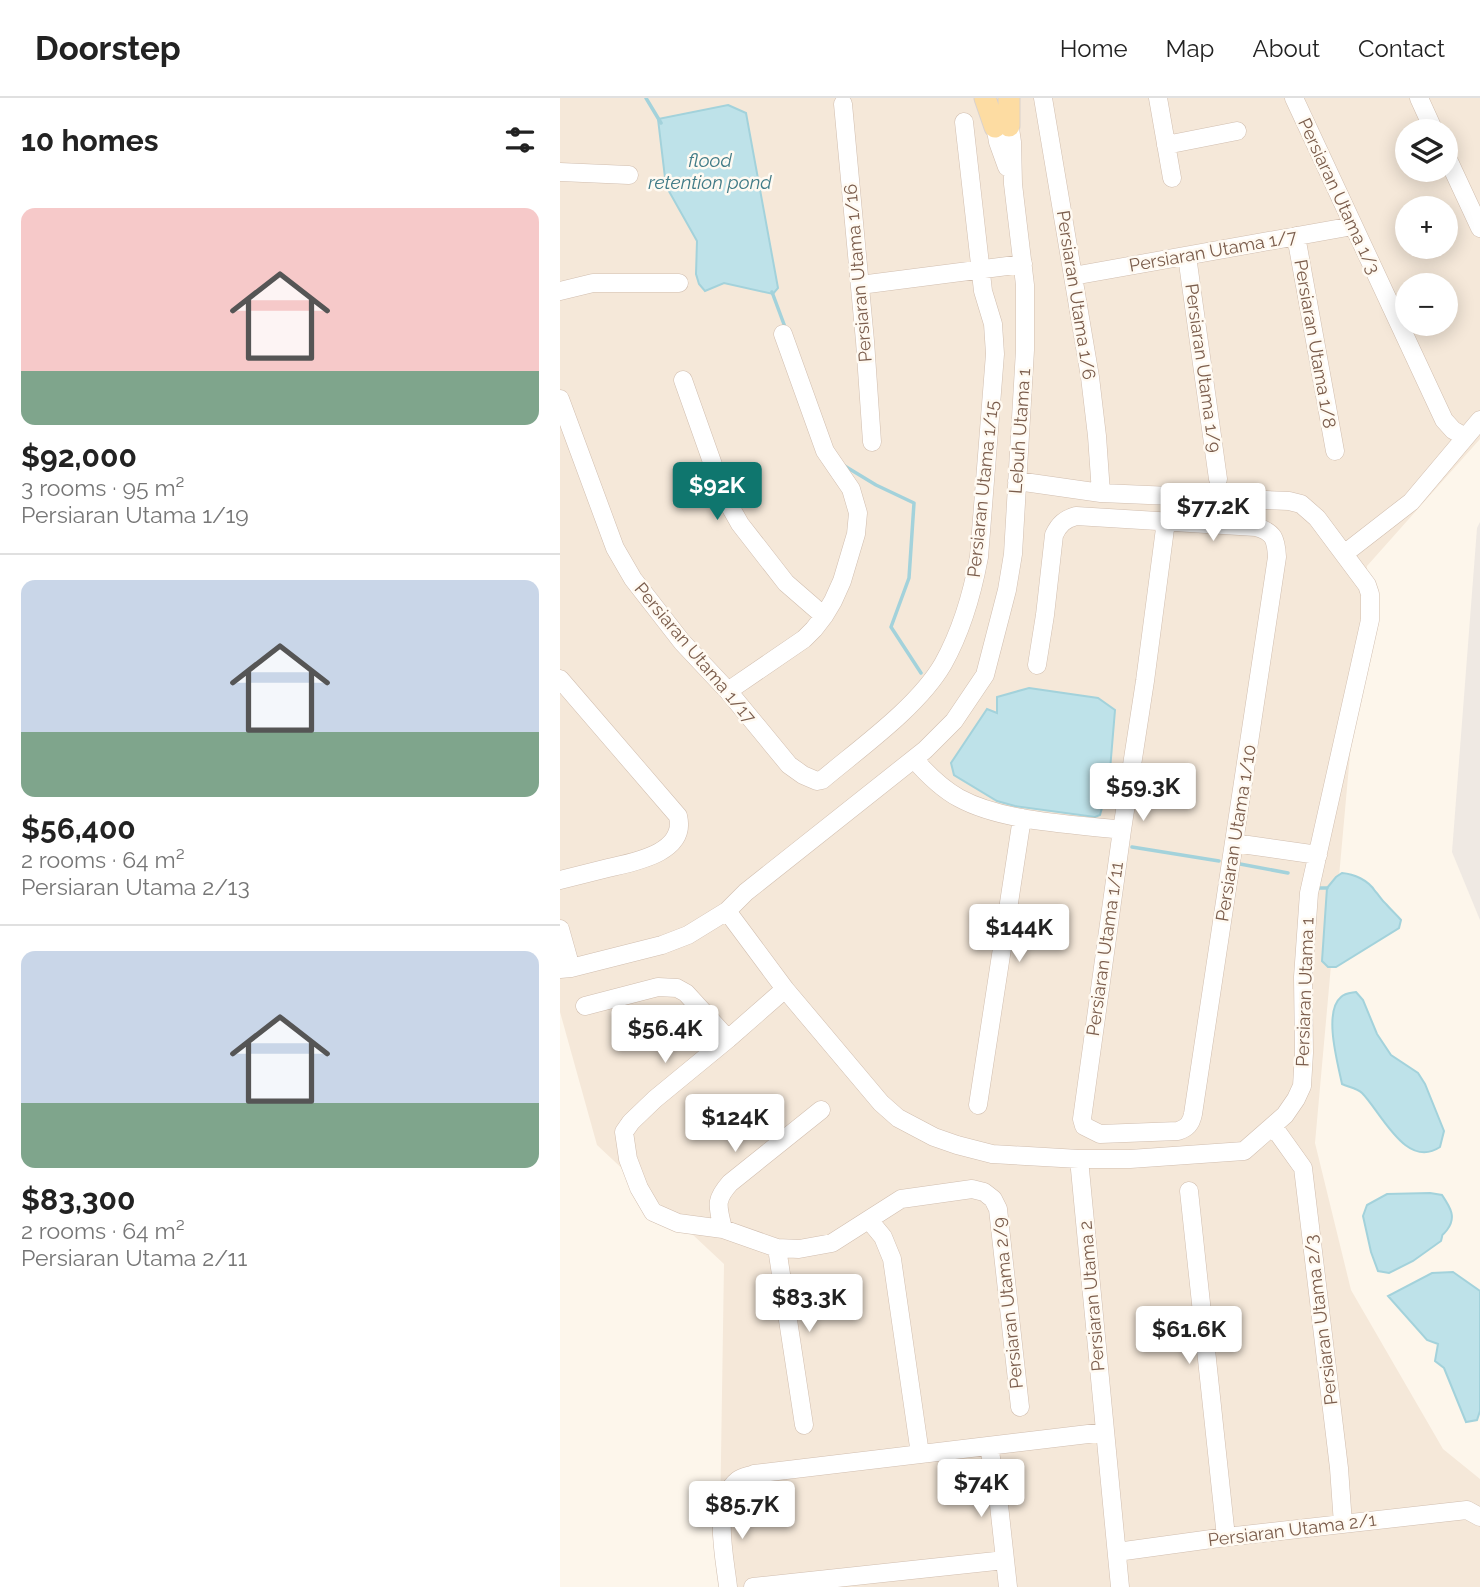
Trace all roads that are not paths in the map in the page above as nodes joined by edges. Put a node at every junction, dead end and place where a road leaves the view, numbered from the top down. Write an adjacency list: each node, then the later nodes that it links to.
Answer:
1 (988, 98): 10 (main road)
2 (1007, 98): 10 (main road)
3 (1043, 98): 23 (street, Persiaran Utama 1/6)
4 (1158, 98): 12 (street)
5 (1294, 98): 17 (street, Persiaran Utama 1/3)
6 (1419, 98): 8 (street)
7 (843, 104): 25 (street, Persiaran Utama 1/16)
8 (1429, 119)
9 (964, 122): 22 (street, Persiaran Utama 1/15)
10 (1002, 127): 21 (street, Lebuh Utama 1)
11 (1237, 131): 12 (street)
12 (1166, 145): 15 (street)
13 (560, 172): 14 (street)
14 (629, 175)
15 (1172, 178)
16 (1458, 181): 18 (street)
17 (1353, 226): 19 (street, Persiaran Utama 1/7); 31 (street, Persiaran Utama 1/3)
18 (1480, 228)
19 (1296, 236): 20 (street, Persiaran Utama 1/7); 33 (street, Persiaran Utama 1/8)
20 (1187, 256): 23 (street, Persiaran Utama 1/7); 34 (street, Persiaran Utama 1/9)
21 (1023, 264): 22 (street); 35 (street, Lebuh Utama 1)
22 (981, 270): 25 (street); 44 (street, Persiaran Utama 1/15)
23 (1073, 276): 36 (street, Persiaran Utama 1/6)
24 (679, 283): 26 (street)
25 (860, 285): 32 (street, Persiaran Utama 1/16)
26 (560, 291)
27 (783, 334): 39 (street)
28 (682, 380): 39 (street)
29 (560, 400): 42 (street, Persiaran Utama 1/17)
30 (1480, 420): 31 (street)
31 (1465, 437): 38 (street)
32 (872, 442)
33 (1335, 452)
34 (1218, 479)
35 (1017, 481): 36 (street, Persiaran Utama 1); 43 (street, Lebuh Utama 1)
36 (1101, 494): 38 (street, Persiaran Utama 1)
37 (1166, 522): 40 (street); 46 (street, Persiaran Utama 1/11); 47 (street, Persiaran Utama 1/10)
38 (1344, 554): 48 (street, Persiaran Utama 1)
39 (824, 617): 42 (street)
40 (1037, 665)
41 (560, 679): 49 (street)
42 (728, 691): 44 (street, Persiaran Utama 1/17)
43 (914, 759): 45 (street); 50 (street)
44 (803, 775)
45 (1022, 818): 46 (street); 56 (street)
46 (1122, 830): 59 (street, Persiaran Utama 1/11)
47 (1234, 843): 48 (street); 59 (street, Persiaran Utama 1/10)
48 (1318, 855): 58 (street, Persiaran Utama 1)
49 (560, 880)
50 (727, 911): 52 (street); 53 (street, Persiaran Utama 1)
51 (560, 929): 52 (street)
52 (564, 970)
53 (785, 989): 55 (street); 60 (street, Persiaran Utama 1)
54 (585, 1006): 55 (street)
55 (728, 1039): 63 (street)
56 (978, 1105)
57 (821, 1110): 63 (street)
58 (1273, 1126): 60 (street, Persiaran Utama 1); 71 (street, Persiaran Utama 2/3)
59 (1185, 1128)
60 (1079, 1159): 67 (street, Persiaran Utama 2)
61 (1189, 1191): 72 (street)
62 (869, 1220): 64 (street); 65 (street, Persiaran Utama 2/9); 69 (street)
63 (723, 1229): 64 (street)
64 (777, 1248): 66 (street)
65 (1020, 1407)
66 (804, 1425)
67 (1105, 1432): 68 (street); 73 (street, Persiaran Utama 2)
68 (989, 1446): 69 (street); 74 (street)
69 (920, 1454): 76 (street)
70 (1473, 1513): 71 (street, Persiaran Utama 2/1)
71 (1343, 1524): 72 (street, Persiaran Utama 2/1)
72 (1226, 1537): 73 (street, Persiaran Utama 2/1)
73 (1116, 1552): 79 (street, Persiaran Utama 2)
74 (1005, 1560): 75 (street); 78 (street)
75 (886, 1580): 77 (street)
76 (728, 1587)
77 (753, 1587)
78 (1008, 1587)
79 (1120, 1587)

